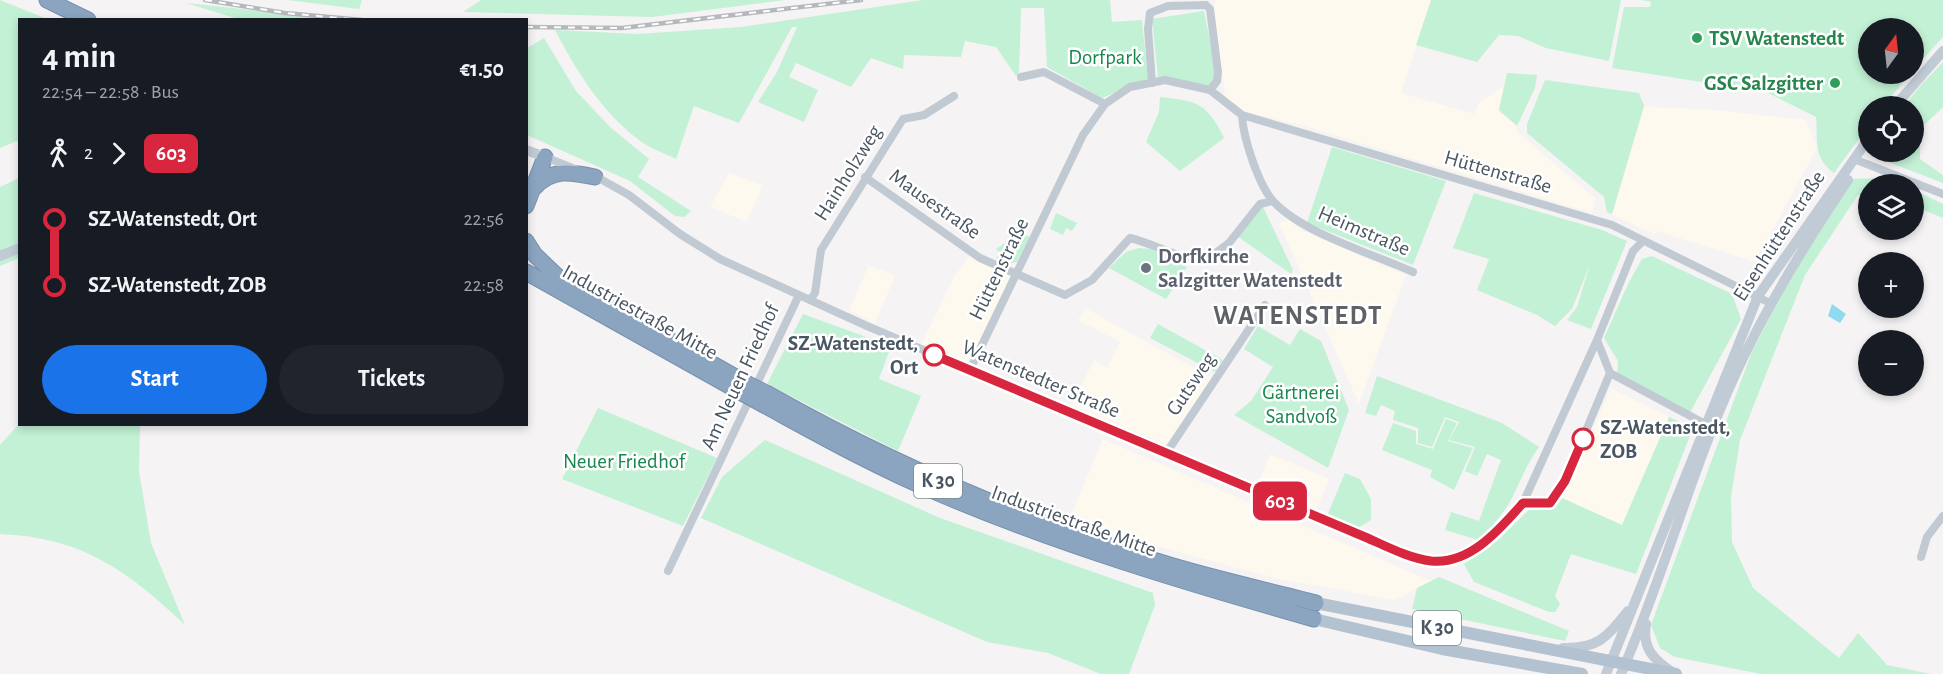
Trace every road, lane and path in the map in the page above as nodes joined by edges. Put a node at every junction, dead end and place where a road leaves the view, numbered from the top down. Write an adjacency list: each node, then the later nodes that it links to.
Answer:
1 (47, 0): 2 (highway)
2 (84, 18)
3 (1943, 51): 8 (street)
4 (1021, 77): 9 (street)
5 (1152, 83): 6 (street, Hüttenstraße); 6 (street); 9 (street, Hüttenstraße)
6 (1210, 90): 10 (street, Hüttenstraße)
7 (954, 96): 15 (street, Hainholzweg)
8 (1904, 96)
9 (1105, 104): 26 (street, Hüttenstraße)
10 (1242, 115): 18 (street); 20 (street, Hüttenstraße)
11 (528, 151): 12 (street, Watenstedter Straße)
12 (545, 157): 14 (street, Watenstedter Straße); 16 (highway)
13 (1857, 161): 17 (street); 28 (street, Eisenhüttenstraße); 30 (street, Eisenhüttenstraße)
14 (595, 177): 16 (highway); 27 (street, Watenstedter Straße)
15 (865, 177): 26 (street, Mausestraße); 29 (street, Hainholzweg)
16 (534, 188): 19 (highway)
17 (1943, 194)
18 (1273, 201): 24 (street, Heimstraße); 26 (street, Mausestraße)
19 (528, 202)
20 (1642, 242): 28 (street, Hüttenstraße); 32 (street)
21 (528, 244): 35 (highway, Industriestraße Mitte / K 30)
22 (18, 249): 23 (street)
23 (0, 256)
24 (1413, 272)
25 (528, 273): 35 (highway, Industriestraße Mitte / K 30)
26 (1017, 275): 33 (street, Hüttenstraße)
27 (799, 295): 29 (street, Watenstedter Straße); 42 (street, Am Neuen Friedhof)
28 (1758, 296): 30 (street, Hüttenstraße); 37 (street, Eisenhüttenstraße)
29 (810, 300): 33 (street, Watenstedter Straße)
30 (1770, 303): 37 (street, Eisenhüttenstraße)
31 (1265, 305): 38 (street, Gutsweg)
32 (1597, 340): 34 (street); 39 (street)
33 (970, 370): 38 (street, Watenstedter Straße)
34 (1610, 373): 37 (street); 39 (street)
35 (744, 388): 36 (highway, Industriestraße Mitte / K 30, bridge)
36 (766, 400): 44 (highway, Industriestraße Mitte / K 30); 46 (highway, Industriestraße Mitte / K 30)
37 (1710, 427): 43 (street, Eisenhüttenstraße); 45 (street, Eisenhüttenstraße)
38 (1167, 452): 39 (street, Watenstedter Straße)
39 (1523, 503)
40 (1943, 516): 41 (street)
41 (1921, 556)
42 (668, 571)
43 (1636, 601): 47 (street); 49 (street, Eisenhüttenstraße)
44 (1316, 603): 47 (main road, Industriestraße Mitte / K 30)
45 (1648, 607): 50 (street, Eisenhüttenstraße); 53 (street)
46 (1314, 619): 48 (main road, Industriestraße Mitte / K 30)
47 (1540, 648): 49 (main road, Industriestraße Mitte / K 30)
48 (1531, 665): 51 (street); 52 (main road, Industriestraße Mitte / K 30)
49 (1609, 668): 50 (main road, K 30)
50 (1623, 669): 53 (main road, K 30)
51 (1553, 674)
52 (1582, 674)
53 (1675, 674)

